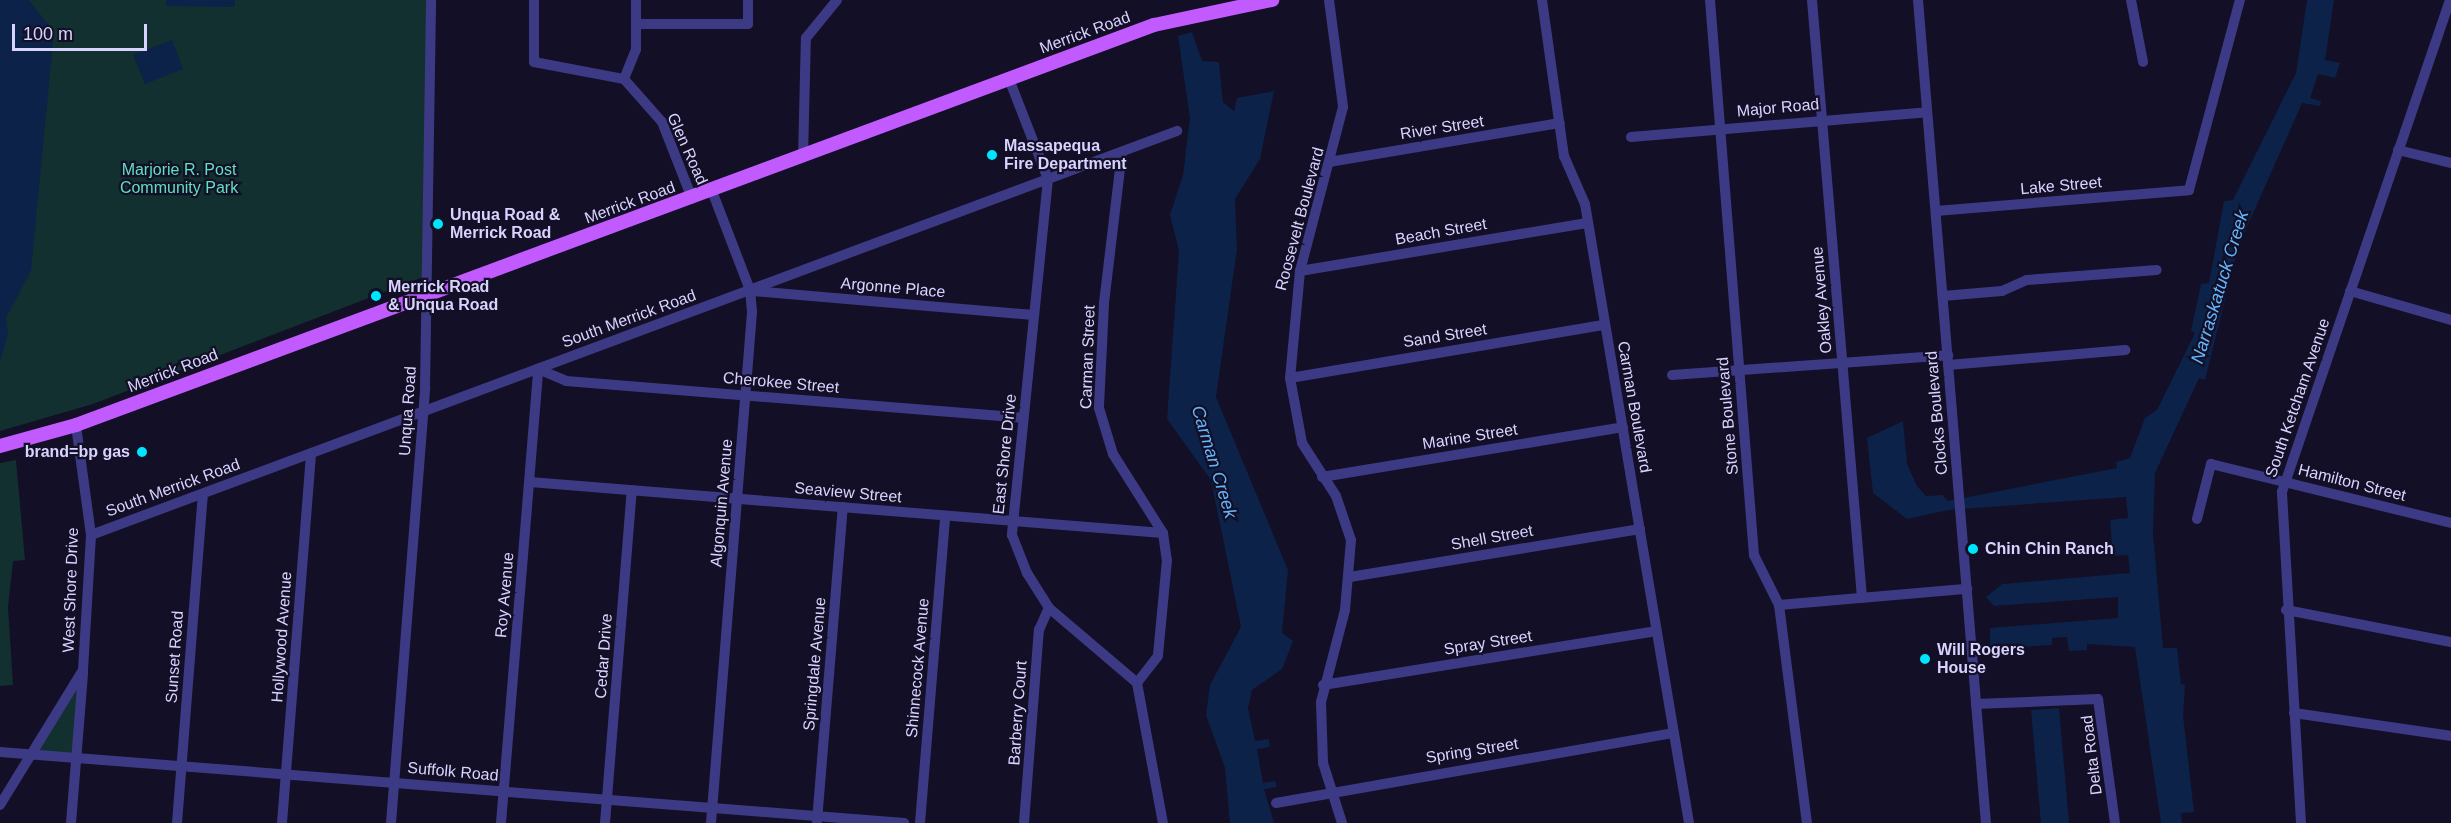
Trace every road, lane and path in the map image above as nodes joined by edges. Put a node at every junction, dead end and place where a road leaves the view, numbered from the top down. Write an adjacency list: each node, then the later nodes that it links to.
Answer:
1 (431, 0): 44 (street, Unqua Road)
2 (534, 0): 22 (street)
3 (636, 0): 18 (street)
4 (748, 0): 18 (street)
5 (837, 0): 32 (street)
6 (1218, 0): 17 (main road)
7 (1272, 0): 16 (main road, Merrick Road)
8 (1329, 0): 33 (street, Roosevelt Boulevard)
9 (1542, 0): 26 (street, Carman Boulevard)
10 (1710, 0): 27 (street, Stone Boulevard)
11 (1812, 0): 25 (street, Oakley Avenue)
12 (1918, 0): 24 (street, Clocks Boulevard)
13 (2131, 0): 21 (street)
14 (2240, 0): 38 (street, Lake Street)
15 (2450, 0): 19 (street, South Ketcham Avenue)
16 (1254, 1): 17 (main road, Merrick Road)
17 (1195, 13): 23 (main road, Merrick Road)
18 (636, 24): 22 (street)
19 (2438, 38): 20 (street); 30 (street, South Ketcham Avenue)
20 (2451, 40)
21 (2143, 62)
22 (624, 79): 37 (street, Glen Road)
23 (1010, 80): 32 (main road, Merrick Road); 35 (street, East Shore Drive)
24 (1927, 112): 25 (street, Major Road); 38 (street, Clocks Boulevard)
25 (1822, 120): 27 (street, Major Road); 51 (street, Oakley Avenue)
26 (1560, 123): 33 (street, River Street); 39 (street, Carman Boulevard)
27 (1719, 128): 29 (street, Major Road); 53 (street, Stone Boulevard)
28 (1177, 131): 31 (street, South Merrick Road)
29 (1631, 136)
30 (2398, 150): 34 (street); 43 (street, South Ketcham Avenue)
31 (1122, 152): 35 (street, South Merrick Road); 75 (street, Carman Street)
32 (803, 157): 36 (main road, Merrick Road)
33 (1329, 162): 41 (street, Roosevelt Boulevard)
34 (2451, 163)
35 (1048, 179): 42 (street, South Merrick Road); 46 (street, East Shore Drive)
36 (712, 191): 37 (main road, Merrick Road); 42 (street, Algonquin Avenue)
37 (692, 198): 44 (main road, Merrick Road)
38 (1936, 211): 45 (street, Clocks Boulevard)
39 (1587, 223): 41 (street, Beach Street); 48 (street, Carman Boulevard)
40 (2157, 270): 45 (street)
41 (1300, 271): 55 (street, Roosevelt Boulevard)
42 (750, 290): 46 (street, Argonne Place); 52 (street, South Merrick Road); 56 (street, Algonquin Avenue)
43 (2350, 291): 47 (street); 65 (street, South Ketcham Avenue)
44 (430, 292): 57 (street, Unqua Road); 59 (main road, Merrick Road)
45 (1943, 296): 50 (street, Clocks Boulevard)
46 (1034, 315): 58 (street, East Shore Drive)
47 (2451, 320)
48 (1605, 325): 55 (street, Sand Street); 60 (street, Carman Boulevard)
49 (2125, 350): 50 (street)
50 (1948, 360): 51 (street); 78 (street, Clocks Boulevard)
51 (1842, 363): 53 (street); 79 (street, Oakley Avenue)
52 (538, 369): 56 (street, Cherokee Street); 57 (street, South Merrick Road); 64 (street, Roy Avenue)
53 (1739, 372): 54 (street); 80 (street, Stone Boulevard)
54 (1672, 375)
55 (1290, 378): 63 (street, Roosevelt Boulevard)
56 (746, 395): 58 (street, Cherokee Street); 68 (street, Algonquin Avenue)
57 (424, 411): 62 (street, South Merrick Road); 97 (street, Unqua Road)
58 (1023, 418): 72 (street, East Shore Drive)
59 (76, 425): 61 (main road, Merrick Road); 76 (street, West Shore Drive)
60 (1623, 427): 63 (street, Marine Street); 74 (street, Carman Boulevard)
61 (0, 446)
62 (310, 453): 67 (street, South Merrick Road); 96 (street, Hollywood Avenue)
63 (1322, 477): 77 (street, Roosevelt Boulevard)
64 (530, 482): 66 (street, Seaview Street); 99 (street, Roy Avenue)
65 (2285, 482): 71 (street, Hamilton Street); 73 (street, Hamilton Street); 82 (street, South Ketcham Avenue)
66 (632, 490): 68 (street, Seaview Street); 100 (street, Cedar Drive)
67 (203, 494): 76 (street, South Merrick Road); 95 (street, Sunset Road)
68 (737, 499): 69 (street, Seaview Street); 103 (street, Algonquin Avenue)
69 (843, 507): 70 (street, Seaview Street); 104 (street, Springdale Avenue)
70 (945, 516): 72 (street, Seaview Street); 113 (street, Shinnecock Avenue)
71 (2197, 519)
72 (1012, 521): 75 (street, Seaview Street); 81 (street, East Shore Drive)
73 (2451, 523)
74 (1640, 529): 77 (street, Shell Street); 83 (street, Carman Boulevard)
75 (1163, 533): 86 (street, Carman Street)
76 (91, 535): 85 (street, West Shore Drive)
77 (1350, 577): 87 (street, Roosevelt Boulevard)
78 (1967, 589): 79 (street); 88 (street, Clocks Boulevard)
79 (1862, 598): 80 (street)
80 (1779, 605): 118 (street, Stone Boulevard)
81 (1049, 608): 86 (street, East Shore Drive); 114 (street, Barberry Court)
82 (2286, 610): 84 (street); 89 (street, South Ketcham Avenue)
83 (1657, 631): 87 (street, Spray Street); 90 (street, Carman Boulevard)
84 (2451, 642)
85 (83, 670): 93 (street, West Shore Drive); 94 (street)
86 (1137, 683): 115 (street)
87 (1323, 685): 98 (street, Roosevelt Boulevard)
88 (1976, 704): 119 (street, Clocks Boulevard); 120 (street, Delta Road)
89 (2294, 713): 91 (street); 121 (street, South Ketcham Avenue)
90 (1674, 733): 98 (street, Spring Street); 117 (street, Carman Boulevard)
91 (2450, 733)
92 (0, 752): 93 (street, Suffolk Road)
93 (32, 754): 94 (street, Suffolk Road); 102 (street, West Shore Drive)
94 (76, 757): 95 (street, Suffolk Road); 105 (street)
95 (182, 766): 96 (street, Suffolk Road); 106 (street, Sunset Road)
96 (286, 774): 97 (street, Suffolk Road); 107 (street, Hollywood Avenue)
97 (395, 783): 99 (street, Suffolk Road); 108 (street, Unqua Road)
98 (1329, 790): 101 (street, Spring Street); 116 (street, Roosevelt Boulevard)
99 (504, 791): 100 (street, Suffolk Road); 109 (street, Roy Avenue)
100 (607, 799): 103 (street, Suffolk Road); 110 (street, Cedar Drive)
101 (1276, 803)
102 (0, 805)
103 (713, 808): 104 (street, Suffolk Road); 111 (street, Algonquin Avenue)
104 (817, 820): 112 (street, Suffolk Road)
105 (72, 823)
106 (177, 823)
107 (282, 823)
108 (391, 823)
109 (501, 823)
110 (605, 823)
111 (711, 823)
112 (904, 823)
113 (920, 823)
114 (1024, 823)
115 (1163, 823)
116 (1342, 823)
117 (1689, 823)
118 (1807, 823)
119 (1986, 823)
120 (2115, 823)
121 (2301, 823)

